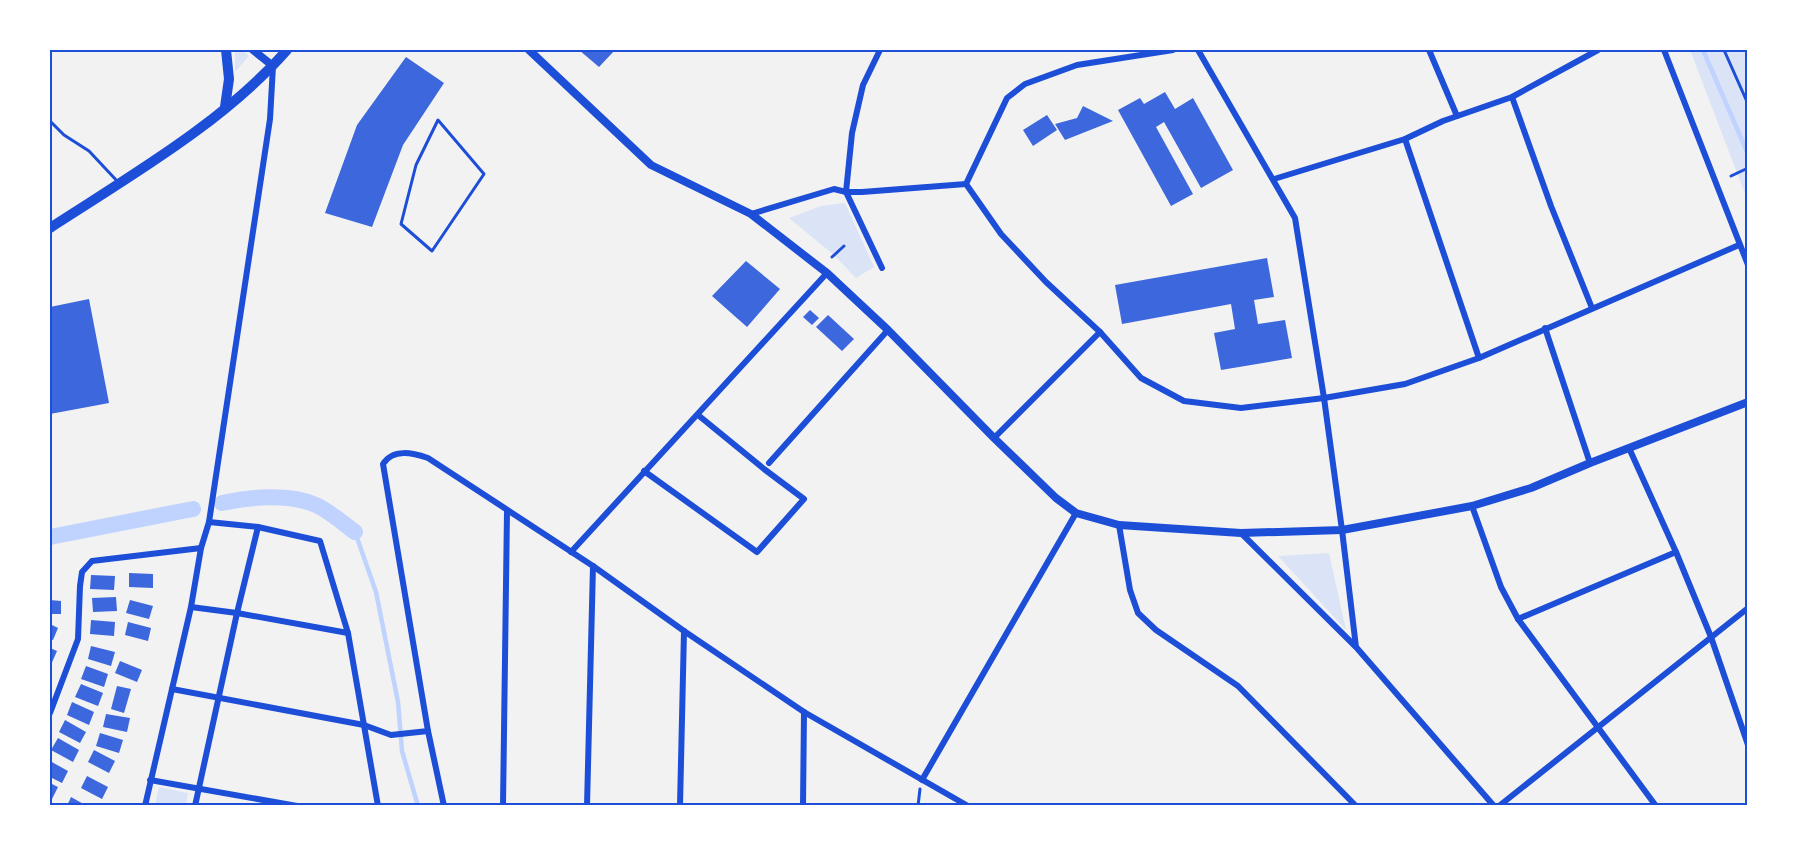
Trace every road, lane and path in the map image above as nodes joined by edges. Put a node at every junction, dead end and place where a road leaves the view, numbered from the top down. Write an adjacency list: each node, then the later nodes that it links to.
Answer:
1 (226, 50): 15 (main road)
2 (253, 50): 12 (street)
3 (287, 50): 12 (main road)
4 (529, 50): 26 (street)
5 (880, 50): 25 (street)
6 (1173, 50): 24 (street)
7 (1198, 50): 22 (street)
8 (1429, 50): 16 (street)
9 (1598, 50): 13 (street)
10 (1664, 50): 28 (street)
11 (1724, 50): 14 (path)
12 (273, 66): 15 (main road); 50 (street)
13 (1512, 97): 16 (street); 34 (street)
14 (1748, 104)
15 (225, 107): 23 (main road)
16 (1457, 116): 19 (street)
17 (438, 120): 17 (lane)
18 (50, 121): 23 (lane)
19 (1405, 139): 22 (street); 38 (street)
20 (1748, 168): 21 (path)
21 (1731, 176)
22 (1274, 179): 39 (street)
23 (119, 183): 27 (main road)
24 (966, 183): 25 (street); 37 (street)
25 (846, 192): 26 (street); 32 (street)
26 (751, 214): 33 (street)
27 (50, 228)
28 (1739, 245): 31 (street); 34 (street)
29 (844, 246): 30 (path)
30 (832, 257)
31 (1748, 266)
32 (882, 268)
33 (827, 273): 36 (street); 41 (street)
34 (1592, 308): 35 (street)
35 (1545, 328): 38 (street); 45 (street)
36 (888, 330): 42 (street); 44 (street)
37 (1100, 332): 39 (street); 42 (street)
38 (1479, 358): 39 (street)
39 (1324, 398): 53 (street)
40 (1748, 402): 43 (street)
41 (698, 415): 46 (street); 46 (street)
42 (994, 438): 49 (street)
43 (1629, 448): 45 (street); 57 (street)
44 (769, 463)
45 (1590, 463): 47 (street)
46 (644, 471): 56 (street)
47 (1472, 506): 53 (street); 62 (street)
48 (507, 511): 56 (street); 73 (street); 84 (street)
49 (1077, 513): 51 (street); 76 (street)
50 (209, 522): 52 (street); 55 (street)
51 (1119, 525): 54 (street); 90 (street)
52 (258, 527): 61 (street); 64 (street)
53 (1342, 530): 54 (street); 66 (street)
54 (1241, 533): 66 (street)
55 (201, 548): 59 (street); 70 (street)
56 (571, 552): 58 (street)
57 (1676, 552): 62 (street); 65 (street)
58 (592, 566): 63 (street); 85 (street)
59 (191, 607): 61 (street); 67 (street)
60 (1748, 608): 65 (street)
61 (237, 613): 64 (street); 68 (street)
62 (1518, 619): 72 (street)
63 (684, 631): 69 (street); 86 (street)
64 (348, 633): 71 (street)
65 (1711, 637): 72 (street); 74 (street)
66 (1356, 647): 91 (street)
67 (172, 689): 68 (street); 75 (street)
68 (219, 698): 71 (street); 77 (street)
69 (804, 712): 76 (street); 87 (street)
70 (50, 713)
71 (364, 726): 73 (street); 82 (street)
72 (1599, 727): 92 (street); 93 (street)
73 (428, 731): 83 (street)
74 (1748, 745)
75 (150, 780): 77 (street); 79 (street)
76 (922, 780): 88 (path); 89 (street)
77 (198, 788): 78 (street); 80 (street)
78 (286, 804): 81 (street)
79 (145, 806)
80 (195, 806)
81 (297, 806)
82 (378, 806)
83 (444, 806)
84 (503, 806)
85 (586, 806)
86 (680, 806)
87 (803, 806)
88 (918, 806)
89 (968, 806)
90 (1356, 806)
91 (1494, 806)
92 (1499, 806)
93 (1656, 806)

